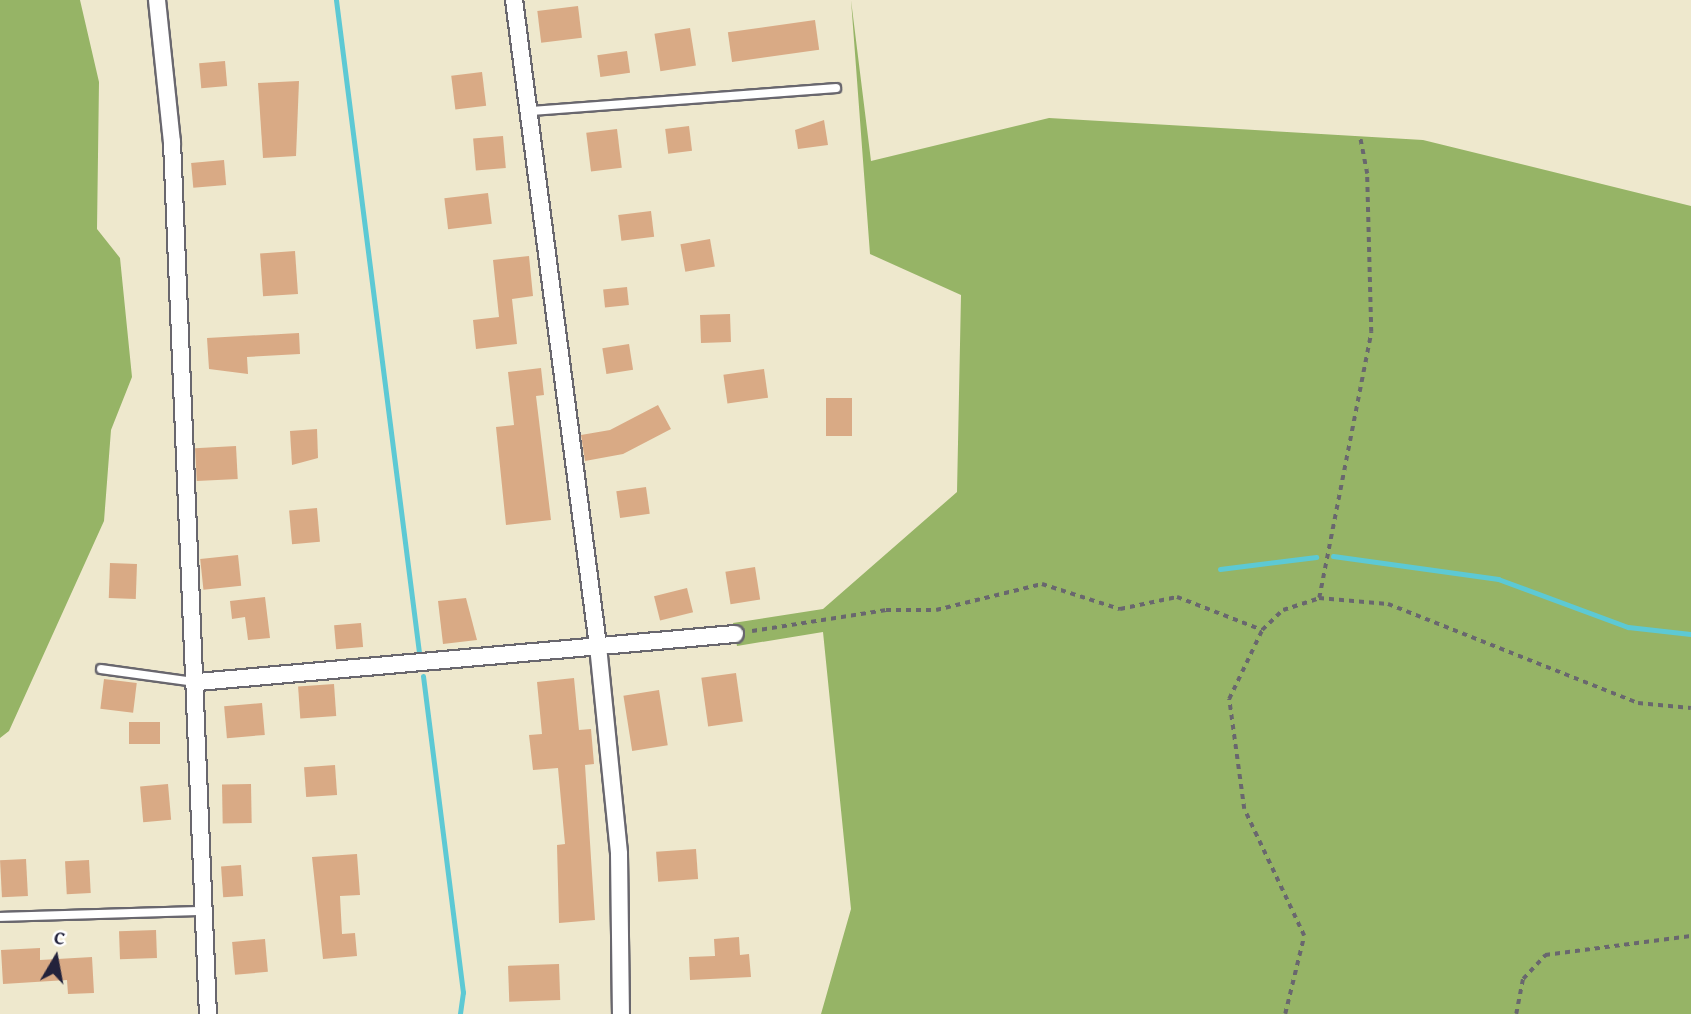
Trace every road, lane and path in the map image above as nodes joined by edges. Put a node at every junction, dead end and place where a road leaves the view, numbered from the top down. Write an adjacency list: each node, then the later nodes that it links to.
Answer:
1 (157, 0): 11 (street)
2 (514, 0): 4 (street)
3 (836, 88): 4 (lane)
4 (532, 111): 9 (street)
5 (1360, 137): 6 (path)
6 (1319, 598): 7 (path); 12 (path)
7 (1262, 630): 8 (path); 18 (path)
8 (735, 634): 9 (street)
9 (598, 646): 11 (street); 17 (street)
10 (101, 669): 11 (lane)
11 (198, 682): 13 (street)
12 (1691, 708)
13 (203, 911): 14 (lane); 16 (street)
14 (0, 916)
15 (1691, 936): 19 (path)
16 (208, 1014)
17 (621, 1014)
18 (1285, 1014)
19 (1516, 1014)

